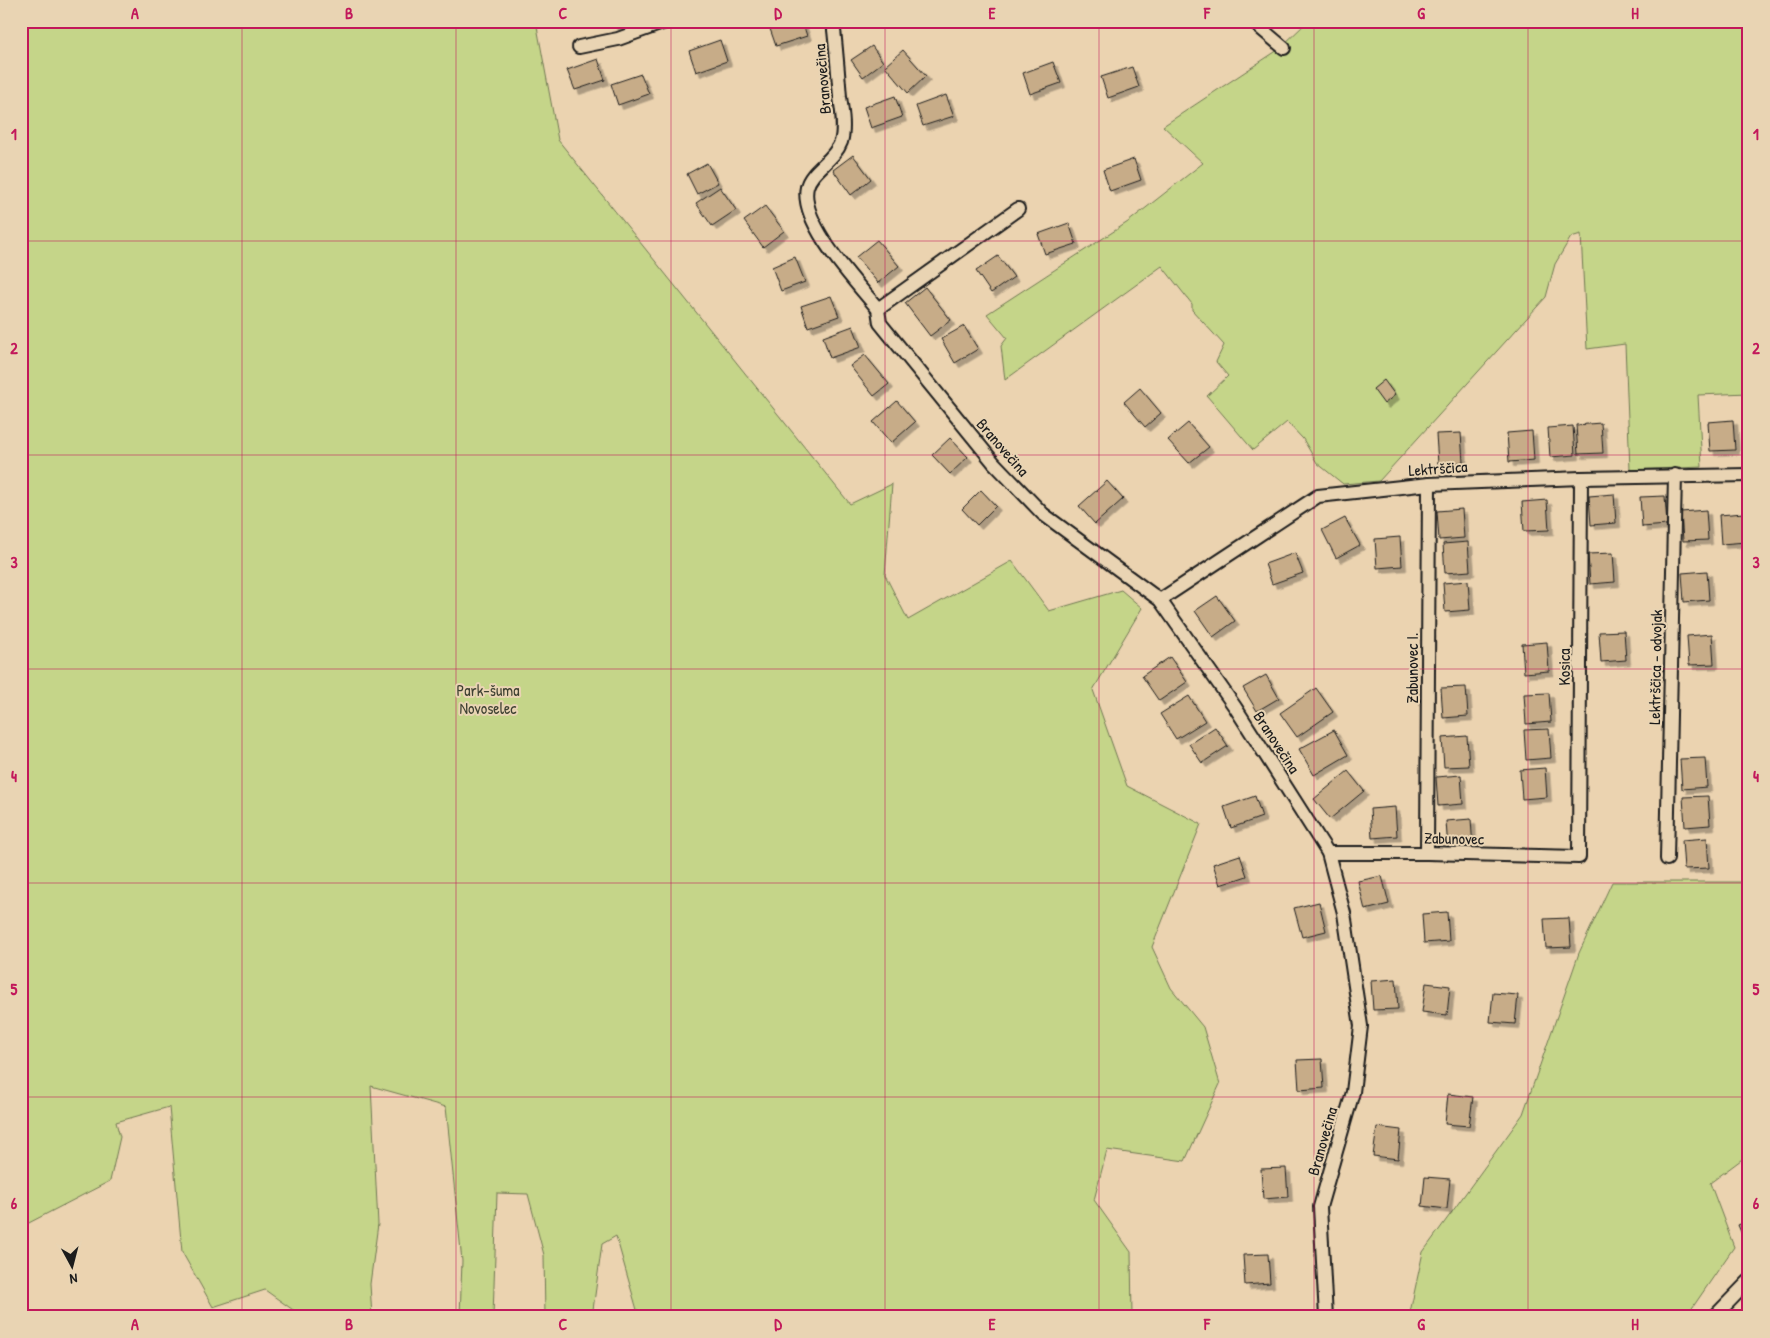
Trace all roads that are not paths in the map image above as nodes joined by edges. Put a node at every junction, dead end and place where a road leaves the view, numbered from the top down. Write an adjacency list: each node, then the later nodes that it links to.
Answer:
1 (668, 21): 4 (street)
2 (833, 21): 7 (street, Branovečina)
3 (1252, 21): 5 (street)
4 (579, 47)
5 (1284, 48)
6 (1018, 209): 7 (street)
7 (878, 309): 12 (street, Branovečina)
8 (1749, 475): 9 (street, Lektrščica)
9 (1675, 476): 10 (street, Lektrščica); 16 (street, Lektrščica - odvojak)
10 (1581, 478): 11 (street, Lektrščica); 15 (street, Kosica)
11 (1429, 484): 12 (street, Lektrščica); 13 (street, Zabunovec I.)
12 (1160, 600): 14 (street, Branovečina)
13 (1427, 853): 14 (street, Zabunovec); 15 (street, Zabunovec)
14 (1328, 854): 18 (street, Branovečina)
15 (1579, 857)
16 (1667, 859)
17 (1749, 1281): 19 (street)
18 (1326, 1317)
19 (1714, 1317)

